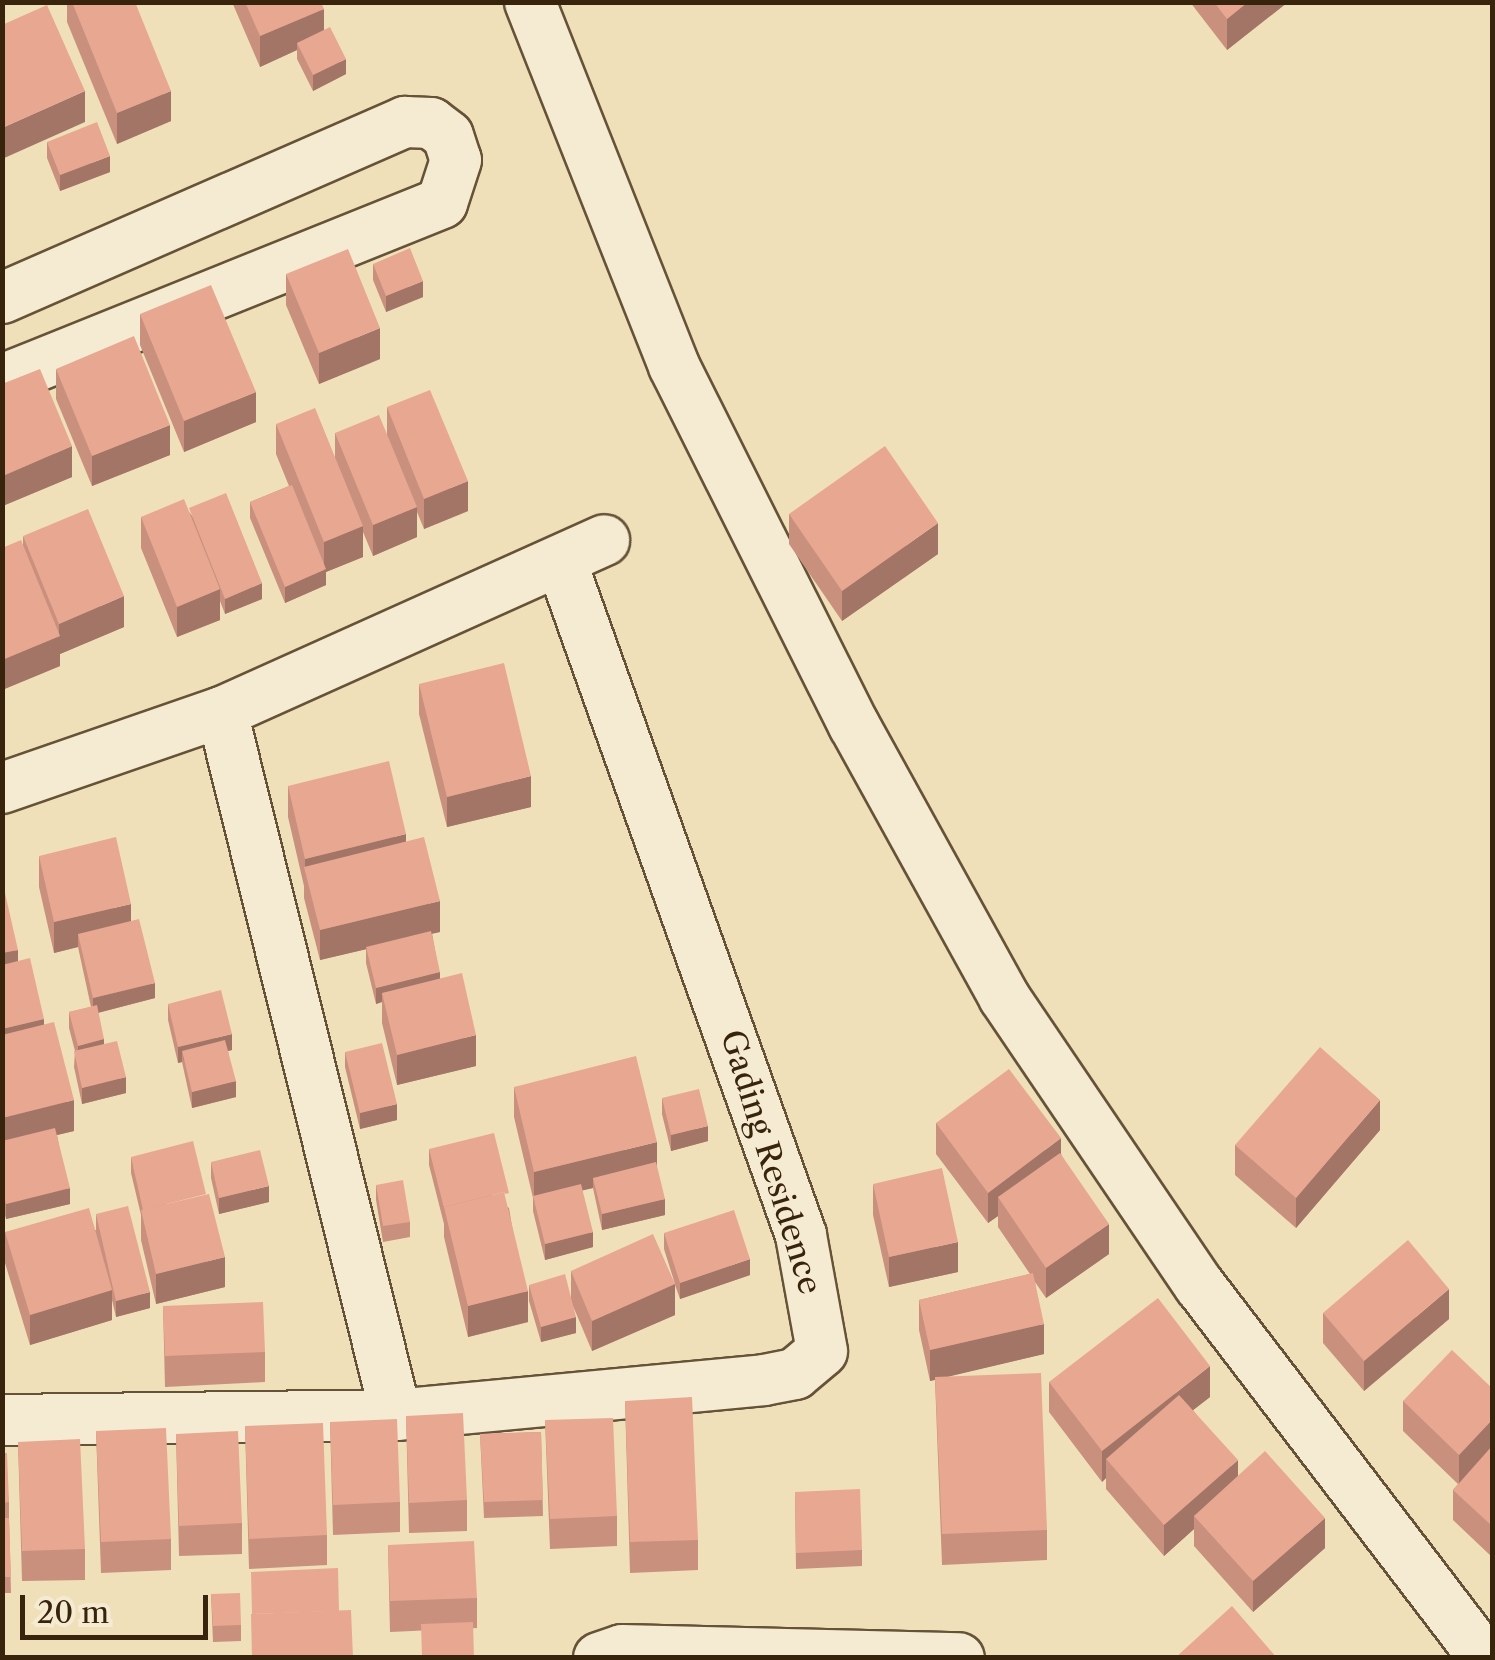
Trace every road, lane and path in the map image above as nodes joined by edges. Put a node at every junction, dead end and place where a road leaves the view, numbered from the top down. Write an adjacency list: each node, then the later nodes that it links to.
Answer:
1 (530, 2): 10 (street)
2 (2, 298): 3 (street)
3 (6, 370)
4 (222, 712): 5 (street, Gading Residence); 6 (street); 6 (street, Gading Residence)
5 (2, 788)
6 (396, 1414): 7 (street, Gading Residence)
7 (2, 1420)
8 (599, 1658): 9 (street)
9 (959, 1658)
10 (1484, 1658)

